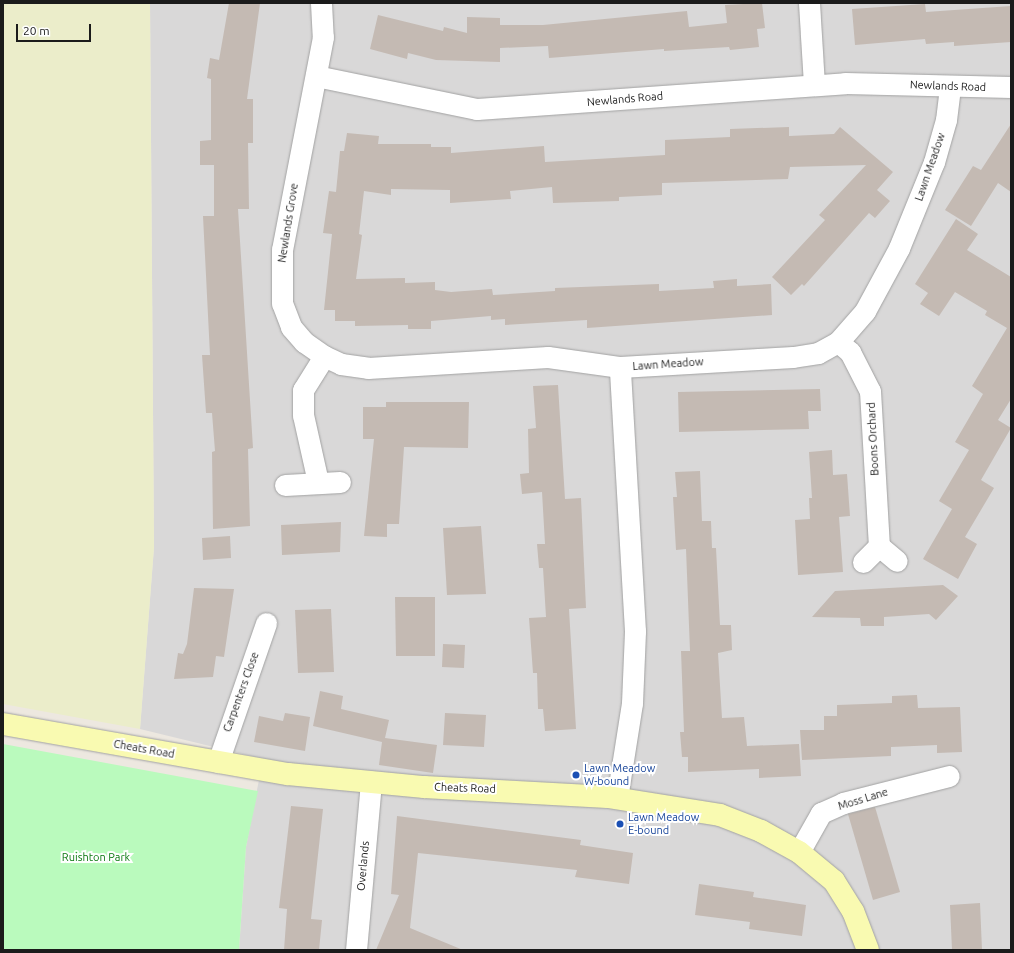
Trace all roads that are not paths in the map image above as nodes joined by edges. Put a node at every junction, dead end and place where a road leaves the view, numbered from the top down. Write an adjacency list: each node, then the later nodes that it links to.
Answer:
1 (321, 3): 3 (street)
2 (809, 3): 4 (street)
3 (316, 76): 4 (street, Newlands Road); 8 (street, Newlands Grove)
4 (814, 84): 5 (street, Newlands Road)
5 (950, 86): 6 (street, Newlands Road); 7 (street, Lawn Meadow)
6 (1011, 87)
7 (838, 342): 9 (street, Lawn Meadow); 13 (street, Boons Orchard)
8 (324, 356): 9 (street, Newlands Grove); 10 (street)
9 (620, 368): 21 (street, Lawn Meadow)
10 (318, 482): 11 (street); 12 (street)
11 (340, 482)
12 (285, 485)
13 (879, 546): 14 (street); 15 (street)
14 (897, 561)
15 (864, 562)
16 (266, 623): 18 (street, Carpenters Close)
17 (3, 724): 18 (street, Cheats Road)
18 (218, 762): 20 (street, Cheats Road)
19 (948, 776): 22 (street, Moss Lane)
20 (371, 782): 21 (street, Cheats Road); 23 (street, Overlands)
21 (616, 798): 22 (street, Cheats Road)
22 (799, 852): 24 (street, Cheats Road)
23 (356, 950)
24 (868, 950)

